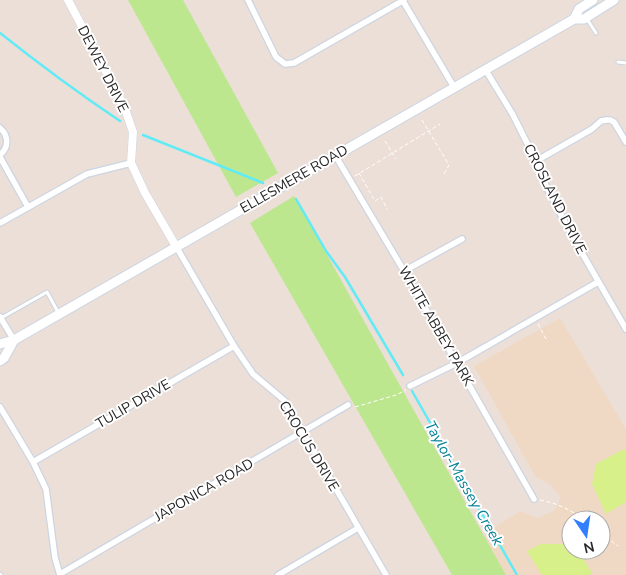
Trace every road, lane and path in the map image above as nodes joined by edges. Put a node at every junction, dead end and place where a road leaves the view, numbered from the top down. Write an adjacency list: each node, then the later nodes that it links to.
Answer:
1 (68, 0): 24 (street, DEWEY DRIVE)
2 (248, 0): 3 (street)
3 (404, 0): 12 (street)
4 (614, 0): 6 (main road, ELLESMERE ROAD)
5 (588, 1): 7 (main road, ELLESMERE ROAD)
6 (586, 18): 7 (main road, ELLESMERE ROAD); 8 (lane)
7 (574, 19): 11 (main road, ELLESMERE ROAD)
8 (596, 33)
9 (618, 62): 10 (lane)
10 (626, 63)
11 (485, 69): 12 (main road, ELLESMERE ROAD); 23 (street, CROSLAND DRIVE)
12 (454, 87): 20 (main road, ELLESMERE ROAD)
13 (422, 120): 16 (path)
14 (440, 124): 16 (path)
15 (0, 128): 21 (street)
16 (429, 131): 19 (path); 26 (path)
17 (385, 141): 19 (path)
18 (626, 142): 23 (street)
19 (392, 153): 22 (path); 25 (path)
20 (335, 155): 27 (street, WHITE ABBEY PARK); 32 (main road, ELLESMERE ROAD)
21 (0, 156): 28 (street)
22 (396, 159)
23 (536, 161): 34 (street, CROSLAND DRIVE)
24 (131, 163): 28 (street); 32 (street, DEWEY DRIVE)
25 (359, 173): 27 (path); 29 (path)
26 (443, 176)
27 (350, 179): 33 (street, WHITE ABBEY PARK)
28 (28, 207): 30 (street)
29 (387, 209)
30 (0, 223)
31 (462, 239): 33 (street)
32 (176, 248): 35 (main road, ELLESMERE ROAD); 42 (street, CROCUS DRIVE)
33 (404, 271): 44 (street, WHITE ABBEY PARK)
34 (598, 282): 37 (street); 38 (street, CROSLAND DRIVE)
35 (60, 314): 36 (lane); 40 (main road, ELLESMERE ROAD)
36 (0, 318): 40 (street)
37 (535, 318): 39 (path); 44 (street)
38 (626, 329)
39 (546, 339)
40 (14, 340): 41 (main road, ELLESMERE ROAD); 43 (main road, ELLESMERE ROAD)
41 (0, 344)
42 (234, 346): 48 (street, CROCUS DRIVE); 49 (street, TULIP DRIVE)
43 (0, 360)
44 (457, 363): 45 (street); 50 (street, WHITE ABBEY PARK)
45 (410, 386): 46 (path)
46 (348, 405): 48 (street, JAPONICA ROAD)
47 (0, 407): 49 (street)
48 (303, 431): 52 (street, CROCUS DRIVE); 55 (street, JAPONICA ROAD)
49 (33, 462): 55 (street)
50 (534, 499): 51 (path)
51 (570, 510)
52 (358, 528): 56 (street); 57 (street, CROCUS DRIVE)
53 (611, 541): 54 (path)
54 (618, 546)
55 (60, 574)
56 (278, 575)
57 (386, 575)

